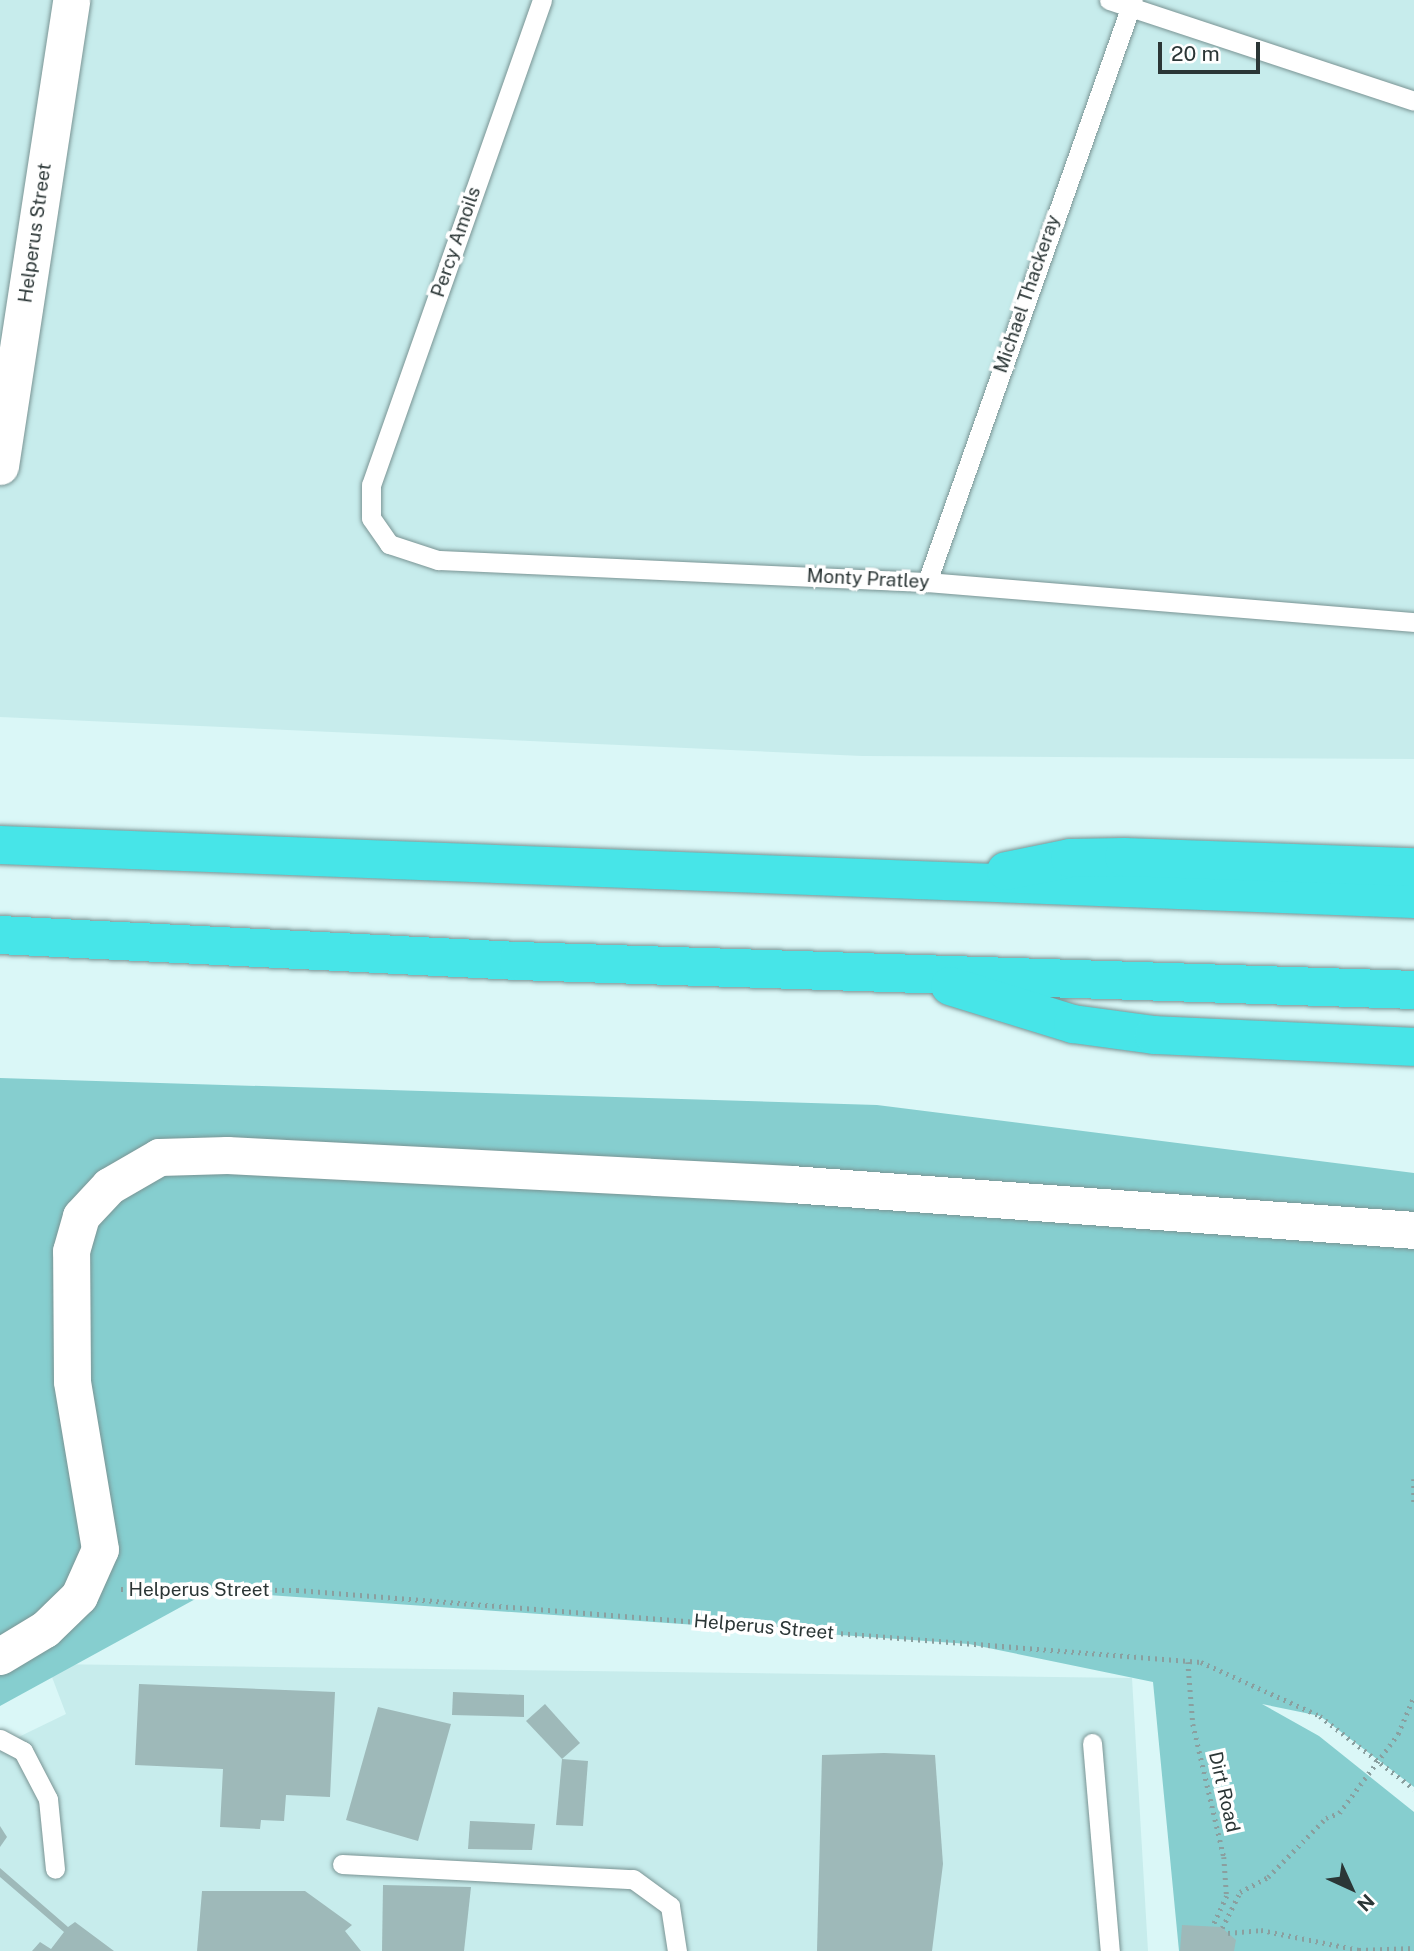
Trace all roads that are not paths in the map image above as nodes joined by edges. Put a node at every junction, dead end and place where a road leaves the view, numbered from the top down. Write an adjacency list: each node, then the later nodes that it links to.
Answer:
1 (71, 0): 5 (street, Helperus Street)
2 (542, 0): 6 (lane, Percy Amoils)
3 (1123, 2): 4 (lane); 7 (lane, Michael Thackeray)
4 (1414, 101)
5 (0, 466)
6 (371, 485): 7 (lane, Monty Pratley)
7 (927, 582): 8 (lane, Monty Pratley)
8 (1414, 622)
9 (0, 845): 11 (highway)
10 (1414, 867): 11 (highway)
11 (975, 884): 12 (highway)
12 (1414, 899)
13 (0, 935): 14 (highway)
14 (919, 974): 15 (highway); 16 (highway)
15 (1414, 990)
16 (1414, 1047)
17 (1414, 1230): 18 (street)
18 (0, 1656)
19 (0, 1739): 22 (lane)
20 (1092, 1743): 24 (lane)
21 (342, 1864): 23 (lane)
22 (55, 1870)
23 (677, 1951)
24 (1110, 1951)

